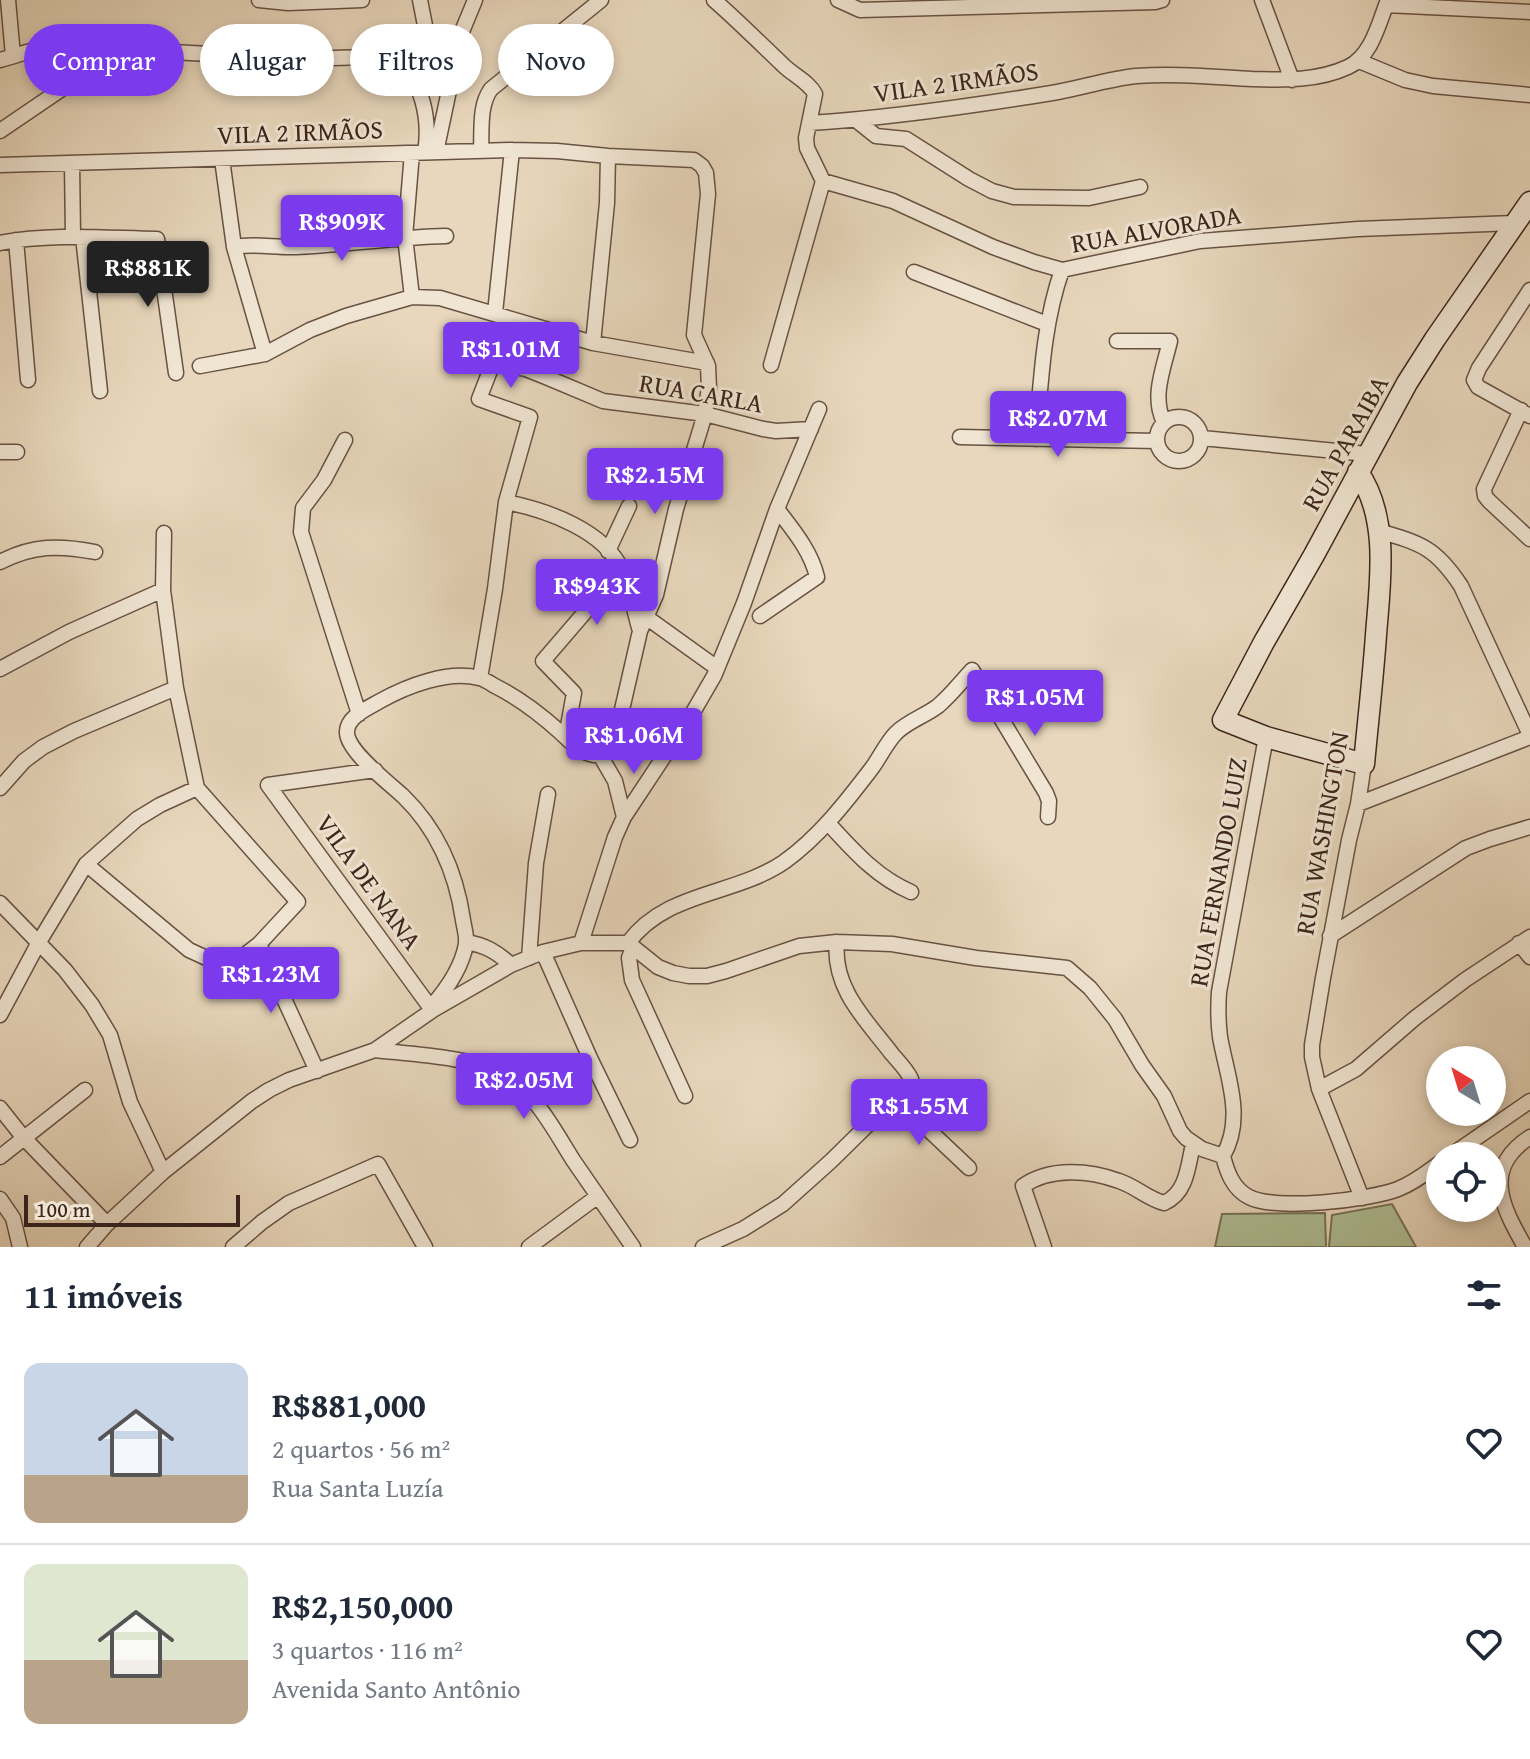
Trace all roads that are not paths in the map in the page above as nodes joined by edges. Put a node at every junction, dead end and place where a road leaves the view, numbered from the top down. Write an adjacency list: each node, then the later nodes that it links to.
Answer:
1 (8, 0): 16 (street)
2 (259, 0): 3 (street)
3 (362, 0)
4 (420, 0): 13 (street)
5 (475, 0): 14 (street)
6 (601, 0): 28 (street)
7 (714, 0): 25 (street)
8 (838, 0): 9 (street)
9 (1162, 0)
10 (1262, 0): 19 (street)
11 (1387, 3): 12 (street); 18 (street)
12 (1530, 12)
13 (425, 24)
14 (465, 24)
15 (184, 53): 17 (street)
16 (6, 58)
17 (350, 58)
18 (1359, 61): 19 (street, VILA 2 IRMÃOS); 20 (street)
19 (1292, 80): 24 (street, VILA 2 IRMÃOS)
20 (1530, 95)
21 (51, 96): 26 (street)
22 (422, 96): 29 (street)
23 (442, 96): 29 (street)
24 (856, 120): 25 (street, VILA 2 IRMÃOS); 35 (street)
25 (810, 123): 34 (street)
26 (0, 131)
27 (512, 150): 28 (street, VILA 2 IRMÃOS); 30 (street, VILA 2 IRMÃOS); 48 (street)
28 (481, 151): 29 (street, VILA 2 IRMÃOS)
29 (424, 152): 31 (street, VILA 2 IRMÃOS); 40 (street)
30 (605, 155): 51 (street); 53 (street, VILA 2 IRMÃOS)
31 (222, 159): 32 (street, VILA 2 IRMÃOS); 43 (street)
32 (72, 163): 33 (street, VILA 2 IRMÃOS); 39 (street)
33 (0, 165)
34 (823, 181): 44 (street, RUA ALVORADA); 54 (street)
35 (1140, 187)
36 (1530, 202): 37 (street, RUA PARAIBA)
37 (1514, 223): 44 (street, RUA ALVORADA); 71 (street, RUA PARAIBA)
38 (446, 236): 40 (street)
39 (78, 237): 41 (street); 56 (street); 58 (street)
40 (405, 237): 43 (street); 47 (street)
41 (16, 240): 42 (street); 57 (street)
42 (0, 243)
43 (234, 247): 52 (street)
44 (1062, 270): 49 (street)
45 (914, 272): 49 (street)
46 (1530, 290): 60 (street)
47 (412, 297): 48 (street); 52 (street)
48 (495, 313): 51 (street)
49 (1047, 324): 66 (street)
50 (1117, 341): 62 (street)
51 (593, 343): 53 (street)
52 (265, 354): 55 (street)
53 (707, 363): 61 (street)
54 (771, 365)
55 (200, 366)
56 (176, 373)
57 (28, 380)
58 (100, 391)
59 (819, 409): 63 (street)
60 (1525, 413): 77 (street)
61 (705, 414): 63 (street, RUA CARLA); 72 (street, RUA CARLA); 84 (street)
62 (1164, 422): 65 (street); 68 (street)
63 (811, 429): 74 (street)
64 (960, 437): 66 (street)
65 (1202, 438): 68 (street); 71 (street)
66 (1036, 439): 68 (street)
67 (345, 440): 89 (street)
68 (1157, 441)
69 (0, 452): 70 (street)
70 (17, 452)
71 (1363, 463): 75 (street, RUA WASHINGTON); 92 (street, RUA PARAIBA)
72 (506, 502): 78 (street); 87 (street)
73 (629, 506): 78 (street)
74 (777, 509): 83 (street); 85 (street)
75 (1378, 531): 90 (street); 94 (street, RUA WASHINGTON)
76 (164, 533): 82 (street)
77 (1530, 539)
78 (608, 551): 81 (street)
79 (95, 552): 80 (street)
80 (0, 562)
81 (622, 569): 84 (street); 91 (street)
82 (163, 590): 86 (street); 88 (street)
83 (760, 616)
84 (643, 624): 85 (street); 93 (street)
85 (717, 668): 100 (street)
86 (0, 669)
87 (480, 678): 89 (street); 91 (street)
88 (176, 688): 96 (street); 97 (street)
89 (359, 714): 95 (street)
90 (1530, 736): 99 (street)
91 (566, 737): 93 (street)
92 (1266, 737): 94 (street); 133 (street, RUA FERNANDO LUIZ)
93 (600, 755): 100 (street)
94 (1364, 764): 99 (street, RUA WASHINGTON)
95 (375, 770): 110 (street); 118 (street, VILA DE NANA)
96 (0, 788)
97 (197, 788): 104 (street); 113 (street)
98 (548, 794): 115 (street)
99 (1358, 804): 107 (street, RUA WASHINGTON)
100 (624, 817): 112 (street)
101 (1048, 817): 102 (street)
102 (828, 823): 105 (street); 114 (street)
103 (1530, 827): 107 (street)
104 (86, 864): 109 (street); 113 (street)
105 (911, 892)
106 (0, 903): 109 (street)
107 (1330, 936): 122 (street, RUA WASHINGTON)
108 (1524, 940): 116 (street); 122 (street)
109 (39, 942): 119 (street); 136 (street)
110 (466, 942): 117 (street); 118 (street)
111 (837, 942): 114 (street); 125 (street); 132 (street)
112 (581, 943): 114 (street); 115 (street)
113 (259, 944): 121 (street)
114 (630, 945): 124 (street)
115 (536, 955): 117 (street); 130 (street)
116 (1530, 957)
117 (511, 965): 118 (street)
118 (432, 1009): 120 (street)
119 (0, 1015)
120 (375, 1050): 121 (street); 138 (street)
121 (317, 1071): 136 (street)
122 (1319, 1089): 139 (street, RUA WASHINGTON)
123 (85, 1090): 128 (street)
124 (685, 1096)
125 (895, 1098): 135 (street); 148 (street)
126 (1530, 1101): 131 (street)
127 (0, 1108): 128 (street)
128 (23, 1137): 134 (street); 141 (street)
129 (1530, 1137): 150 (street)
130 (630, 1140)
131 (1470, 1142)
132 (1193, 1144): 133 (street); 149 (street)
133 (1223, 1156): 139 (street)
134 (0, 1157)
135 (969, 1168)
136 (163, 1172): 141 (street)
137 (1426, 1173): 139 (street)
138 (598, 1196): 146 (street); 147 (street)
139 (1362, 1198)
140 (0, 1199): 142 (street)
141 (107, 1224): 143 (street)
142 (20, 1247)
143 (87, 1247)
144 (233, 1247): 145 (street)
145 (425, 1247)
146 (529, 1247)
147 (633, 1247)
148 (703, 1247)
149 (1044, 1247)
150 (1525, 1247)

